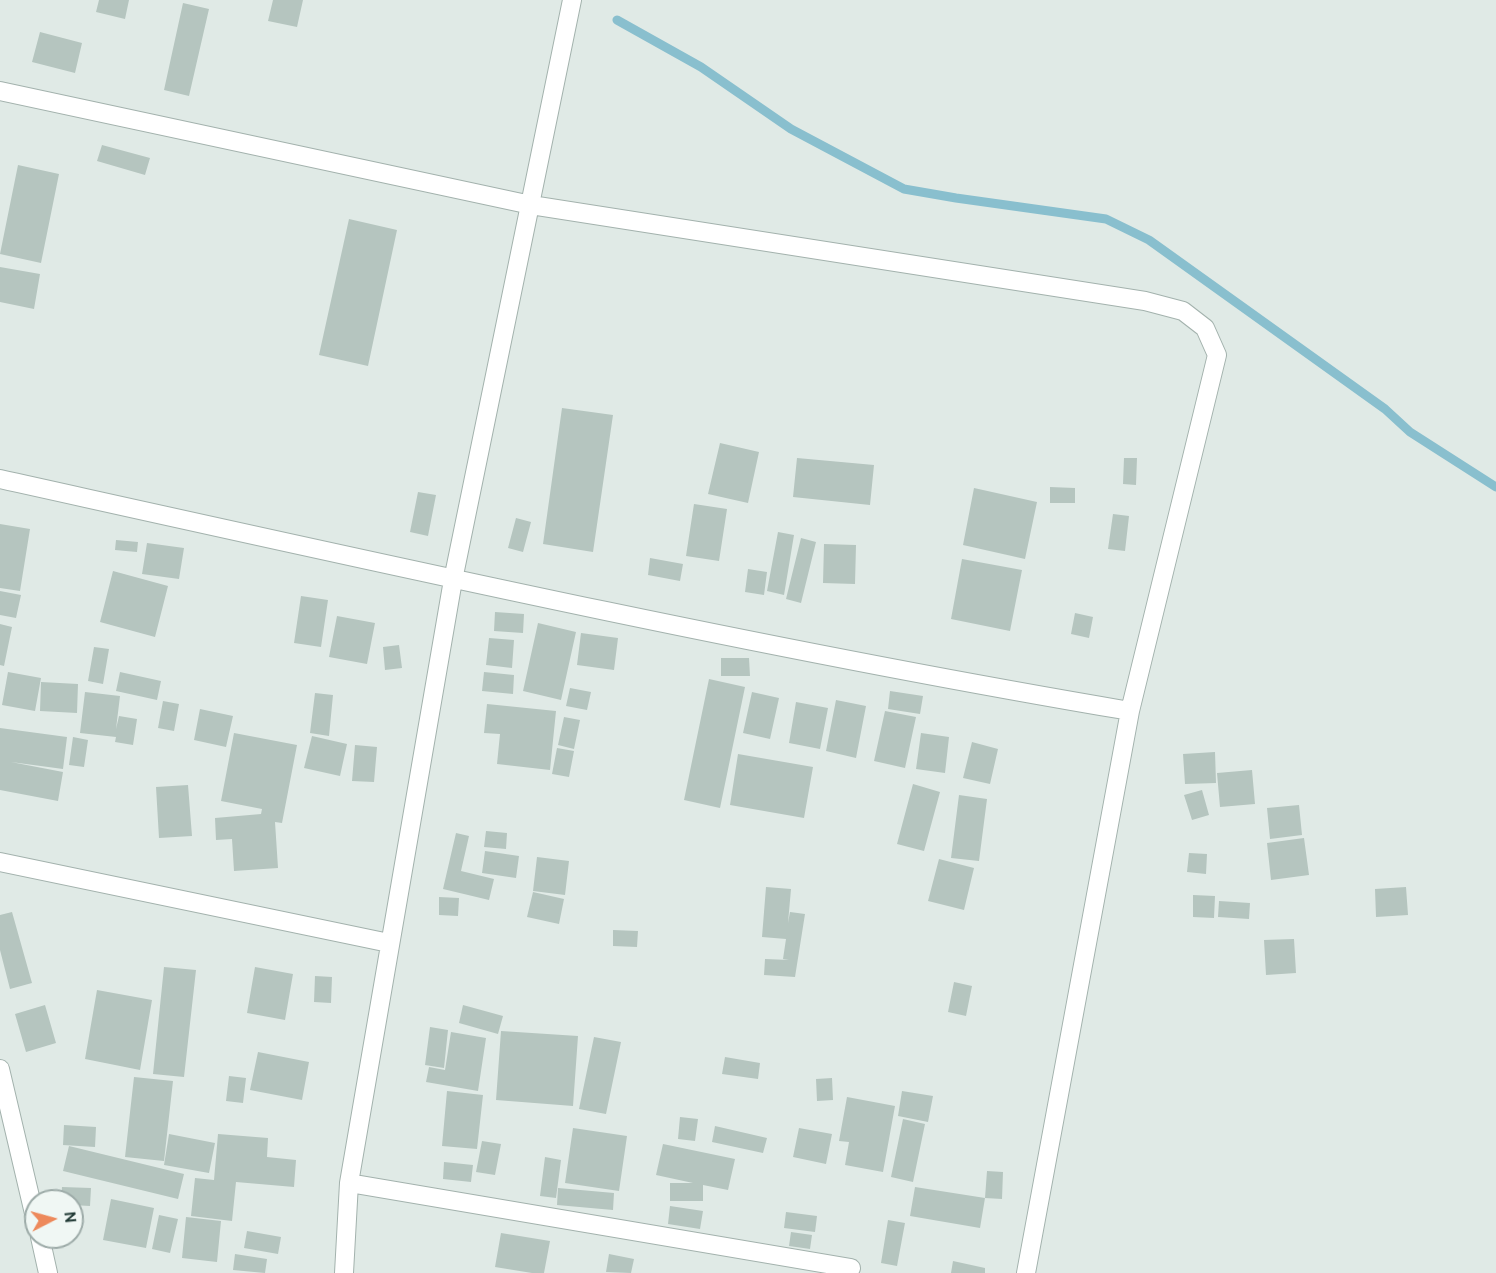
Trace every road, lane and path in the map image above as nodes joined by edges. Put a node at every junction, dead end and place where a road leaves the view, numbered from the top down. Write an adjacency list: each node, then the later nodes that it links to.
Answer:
1 (572, 0): 3 (street)
2 (0, 91): 3 (street)
3 (531, 205): 5 (street); 6 (street)
4 (0, 479): 5 (street)
5 (453, 580): 6 (street); 8 (street)
6 (1130, 711): 16 (street)
7 (0, 862): 8 (street)
8 (389, 943): 10 (street)
9 (0, 1069): 11 (street)
10 (349, 1184): 13 (street); 15 (street)
11 (28, 1189)
12 (43, 1249): 14 (street)
13 (851, 1268)
14 (48, 1273)
15 (344, 1273)
16 (1026, 1273)

